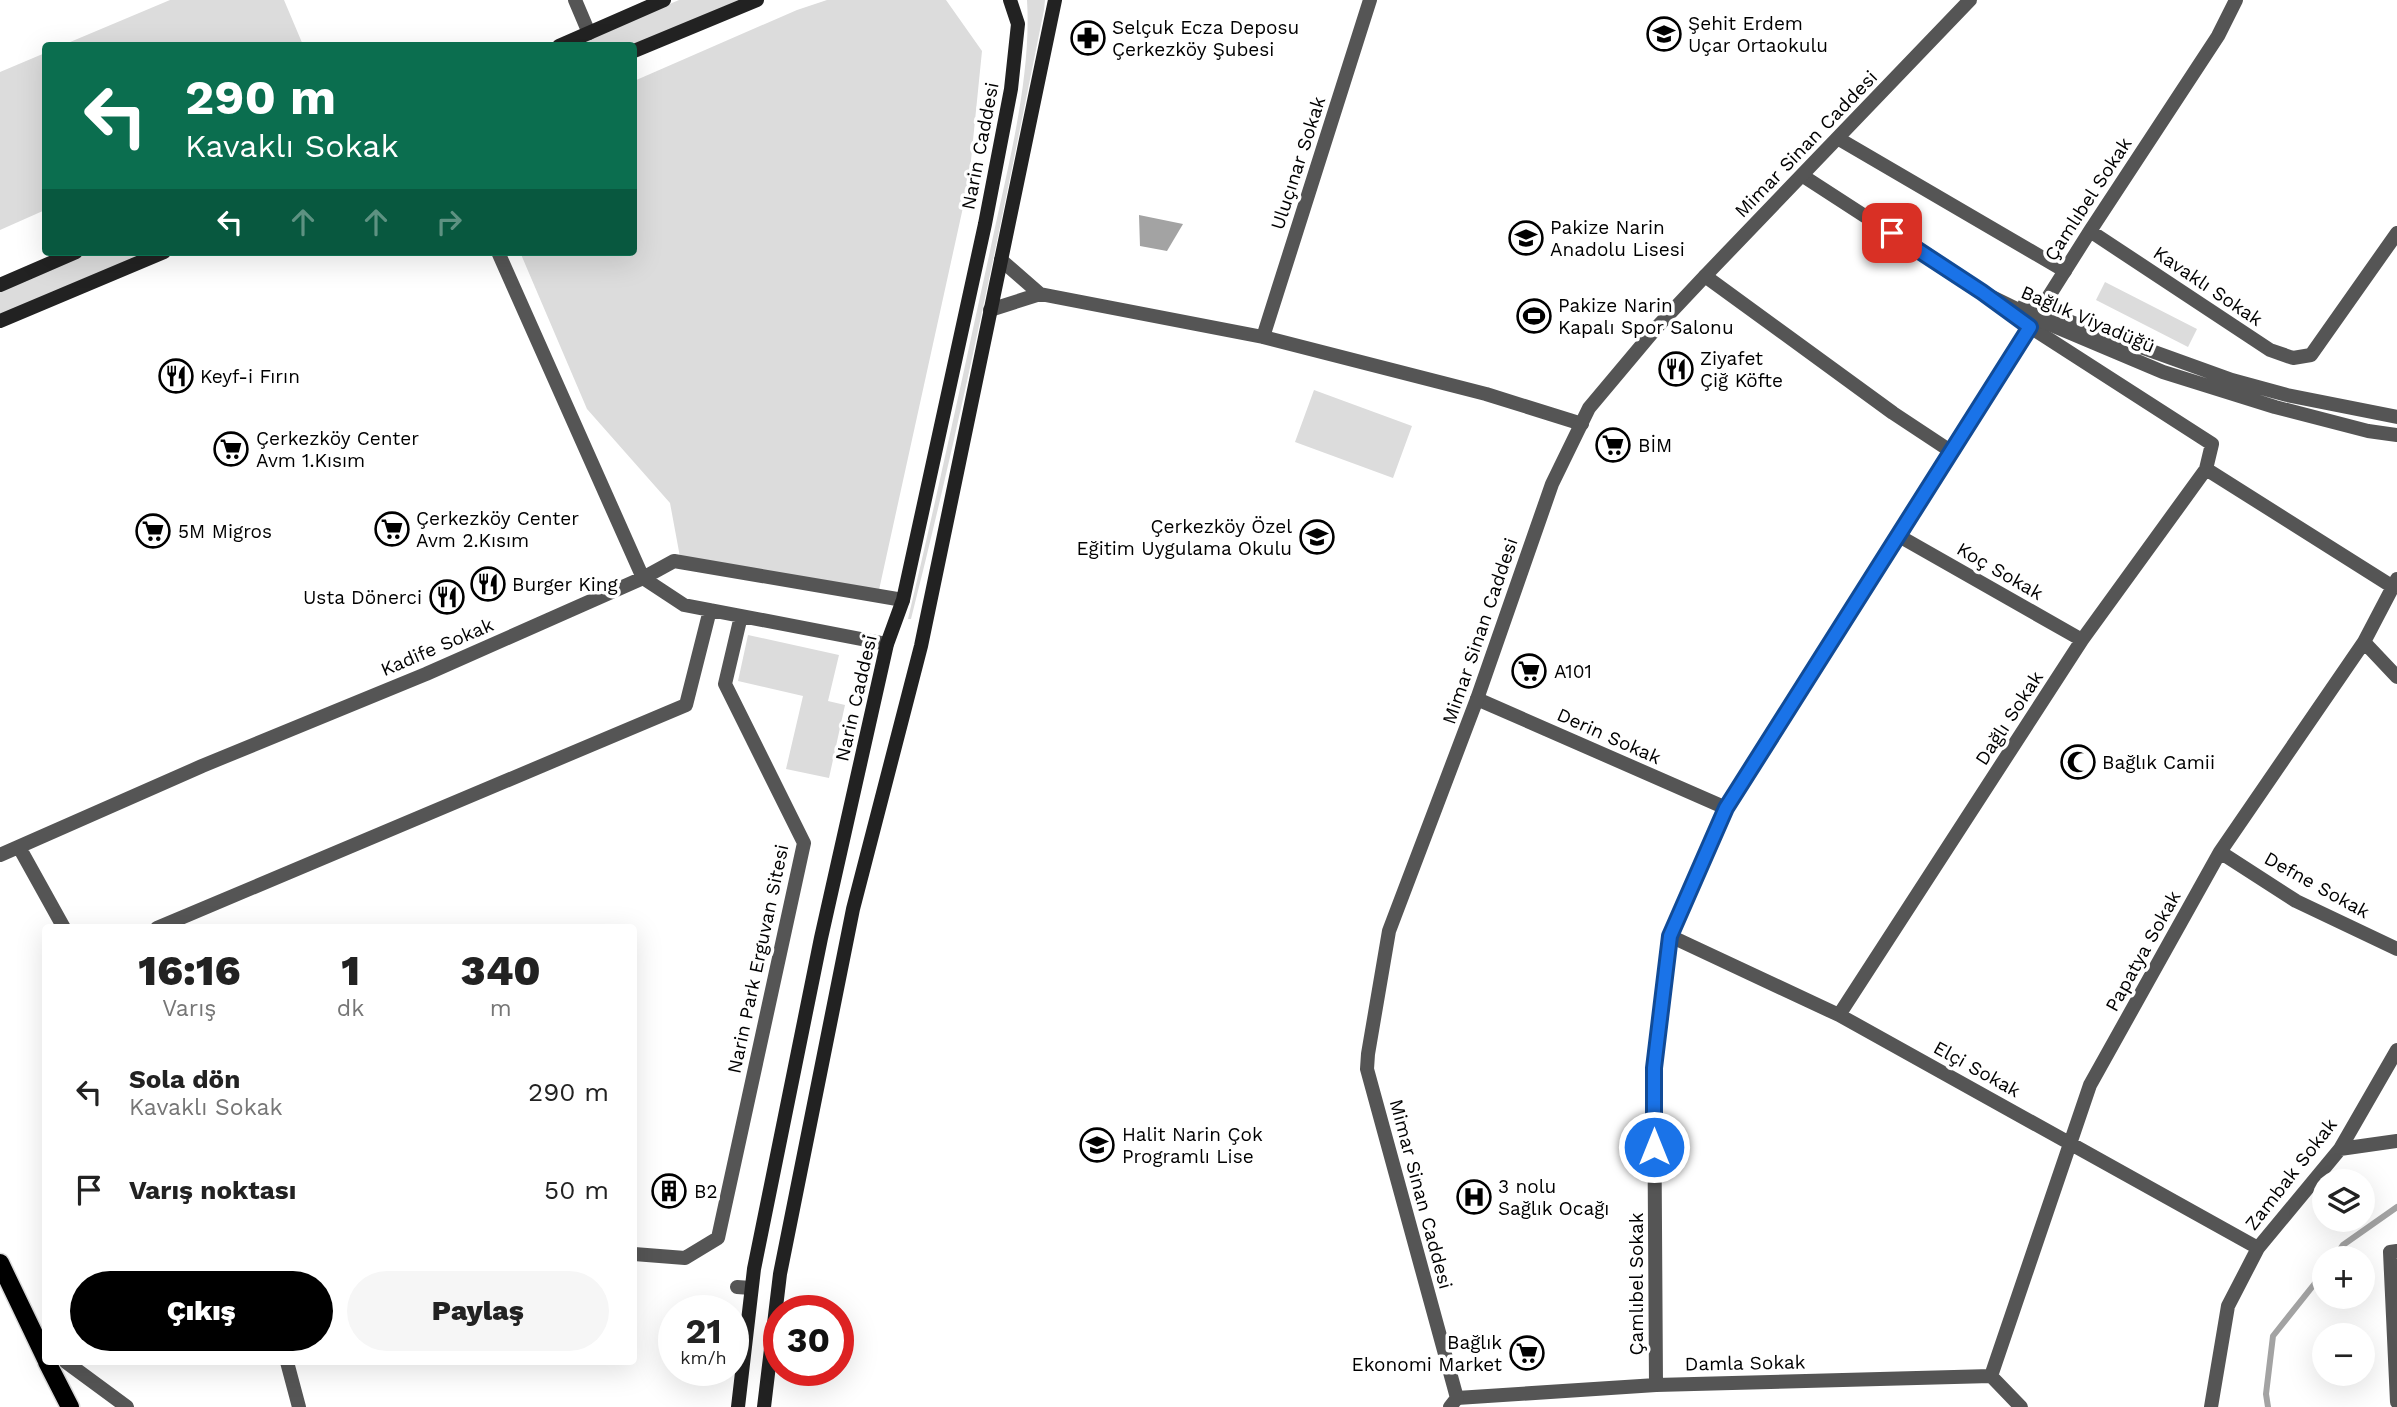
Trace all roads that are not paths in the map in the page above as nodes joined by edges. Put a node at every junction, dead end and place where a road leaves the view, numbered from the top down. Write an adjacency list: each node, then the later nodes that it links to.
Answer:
1 (575, 0): 9 (street)
2 (664, 0): 9 (main road)
3 (757, 0): 11 (main road)
4 (1010, 0): 37 (main road, Narin Caddesi)
5 (1055, 0): 19 (main road)
6 (1370, 0): 28 (street, Uluçınar Sokak)
7 (1970, 0): 12 (street, Mimar Sinan Caddesi)
8 (2236, 0): 14 (street, Çamlıbel Sokak)
9 (589, 33): 10 (main road)
10 (568, 42)
11 (637, 50)
12 (1839, 139): 13 (street, Mimar Sinan Caddesi); 20 (street)
13 (1803, 176): 21 (street, Mimar Sinan Caddesi); 23 (street)
14 (2090, 231): 15 (street, Kavaklı Sokak); 20 (street, Çamlıbel Sokak)
15 (2397, 233)
16 (67, 256): 22 (main road)
17 (154, 256): 27 (main road)
18 (500, 256): 35 (street)
19 (1000, 260): 24 (street); 25 (main road)
20 (2065, 271): 26 (street, Çamlıbel Sokak)
21 (1705, 276): 30 (street, Mimar Sinan Caddesi); 32 (street)
22 (0, 285)
23 (1982, 292): 26 (street, Bağlık Viyadüğü); 26 (street)
24 (1040, 294): 25 (street); 28 (street)
25 (990, 310): 74 (main road)
26 (2035, 318): 29 (street, Bağlık Viyadüğü); 31 (street, Bağlık Viyadüğü); 32 (street, Çamlıbel Sokak); 33 (street, Dağlı Sokak)
27 (0, 321)
28 (1263, 337): 30 (street)
29 (2397, 417)
30 (1582, 424): 44 (street, Mimar Sinan Caddesi)
31 (2397, 435)
32 (1952, 452): 34 (street, Çamlıbel Sokak)
33 (2206, 469): 36 (street); 40 (street, Dağlı Sokak)
34 (1899, 536): 40 (street, Koç Sokak); 45 (street, Çamlıbel Sokak)
35 (643, 578): 37 (street, Kadife Sokak); 38 (street); 46 (street, Kadife Sokak)
36 (2395, 583): 41 (street, Papatya Sokak)
37 (903, 600): 42 (main road, Narin Caddesi)
38 (709, 615): 39 (street); 50 (street)
39 (741, 615): 42 (street); 60 (street, Narin Park Erguvan Sitesi)
40 (2082, 640): 53 (street, Dağlı Sokak)
41 (2364, 642): 43 (street); 47 (street, Papatya Sokak)
42 (887, 644): 73 (main road, Narin Caddesi)
43 (2397, 677)
44 (1478, 699): 45 (street, Derin Sokak); 68 (street, Mimar Sinan Caddesi)
45 (1726, 808): 51 (street, Çamlıbel Sokak)
46 (19, 847): 48 (street, Kadife Sokak); 49 (street)
47 (2220, 852): 52 (street, Defne Sokak); 56 (street, Papatya Sokak)
48 (0, 855)
49 (62, 924)
50 (166, 924)
51 (1670, 936): 53 (street, Elçi Sokak); 67 (street, Çamlıbel Sokak)
52 (2397, 949)
53 (1839, 1015): 56 (street, Elçi Sokak)
54 (2397, 1050): 57 (street, Zambak Sokak)
55 (2397, 1141): 57 (street)
56 (2071, 1143): 58 (street, Elçi Sokak); 66 (street, Papatya Sokak)
57 (2340, 1149): 58 (street, Zambak Sokak)
58 (2258, 1248): 76 (street, Zambak Sokak)
59 (2397, 1251): 69 (street)
60 (637, 1254)
61 (0, 1263): 62 (main road)
62 (40, 1341)
63 (49, 1365): 70 (main road)
64 (70, 1365): 71 (street)
65 (288, 1365): 72 (street)
66 (1991, 1376): 67 (street, Damla Sokak); 75 (street)
67 (1656, 1385): 68 (street, Damla Sokak)
68 (1453, 1402)
69 (2397, 1402)
70 (70, 1407)
71 (127, 1407)
72 (299, 1407)
73 (738, 1407)
74 (764, 1407)
75 (2021, 1407)
76 (2211, 1407)

